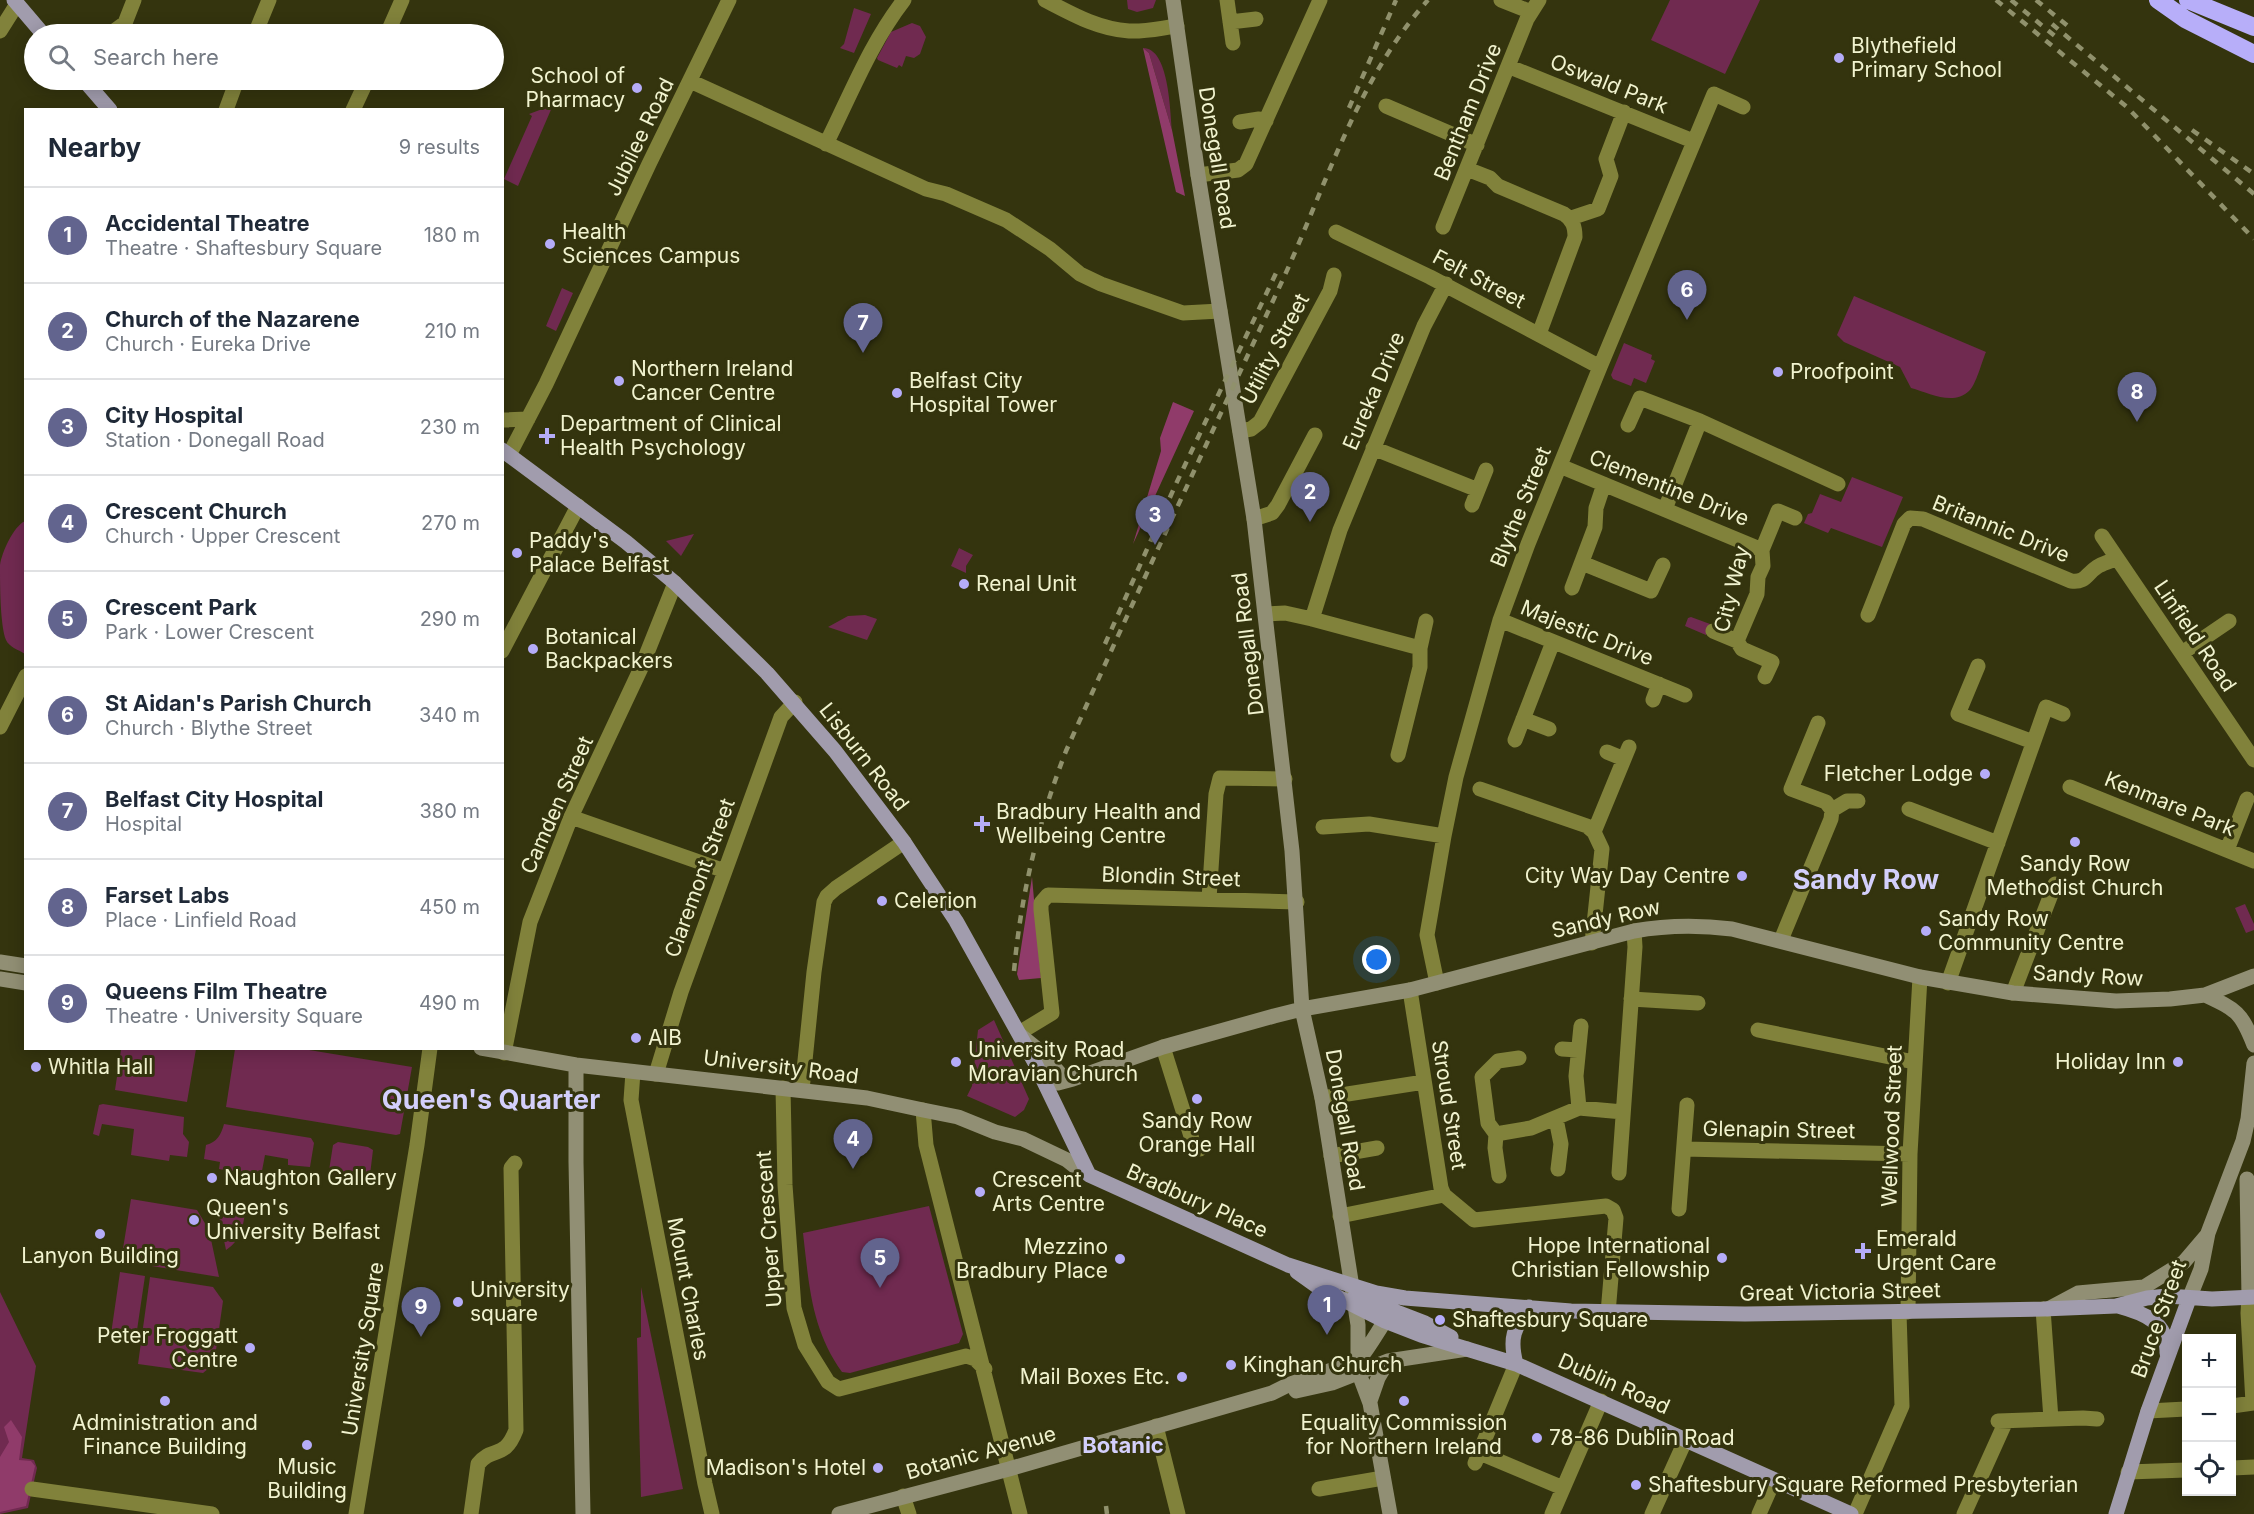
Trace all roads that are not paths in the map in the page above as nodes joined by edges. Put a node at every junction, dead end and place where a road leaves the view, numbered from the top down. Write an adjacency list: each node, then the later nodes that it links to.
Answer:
1 (134, 0): 18 (street)
2 (269, 0): 19 (street)
3 (402, 0): 20 (street)
4 (729, 0): 27 (street, Jubilee Road)
5 (904, 0): 40 (street)
6 (1045, 0): 21 (street)
7 (1173, 0): 21 (street, Donegall Road)
8 (1227, 0): 16 (street)
9 (1320, 0): 37 (street)
10 (1501, 0): 14 (street, Bentham Drive)
11 (2158, 0): 25 (highway)
12 (2188, 0): 22 (highway)
13 (16, 2): 17 (main road); 23 (street)
14 (1535, 6): 26 (street, Bentham Drive)
15 (1256, 19): 16 (street)
16 (1230, 22): 24 (street)
17 (35, 24)
18 (124, 24)
19 (259, 24)
20 (391, 24)
21 (1177, 26): 43 (street, Donegall Road)
22 (2254, 27)
23 (0, 31)
24 (1233, 44)
25 (2254, 54)
26 (1510, 67): 36 (street, Oswald Park); 41 (street, Bentham Drive)
27 (690, 81): 40 (street); 52 (street, Jubilee Road)
28 (93, 90): 33 (main road)
29 (233, 90): 34 (street)
30 (362, 90): 35 (street)
31 (1386, 106): 41 (street)
32 (1743, 107): 39 (street, Blythe Street)
33 (108, 108)
34 (226, 108)
35 (354, 108)
36 (1624, 112): 39 (street, Oswald Park); 44 (street)
37 (1266, 121): 38 (street); 43 (street)
38 (1240, 122)
39 (1693, 141): 51 (street, Blythe Street)
40 (826, 144): 49 (street)
41 (1477, 145): 42 (street, Bentham Drive)
42 (1467, 169): 44 (street); 45 (street, Bentham Drive)
43 (1198, 176): 49 (street, Donegall Road)
44 (1570, 218): 50 (street)
45 (1443, 227)
46 (1336, 232): 48 (street, Felt Street)
47 (1334, 275): 56 (street, Utility Street)
48 (1446, 284): 50 (street, Felt Street); 58 (street, Eureka Drive)
49 (1221, 315): 56 (street, Donegall Road)
50 (1539, 334): 51 (street, Felt Street)
51 (1600, 367): 60 (street, Blythe Street)
52 (528, 419): 53 (street); 59 (street, Jubilee Road)
53 (504, 420)
54 (1700, 421): 55 (street); 63 (street); 67 (street)
55 (1628, 425)
56 (1239, 428): 69 (street, Donegall Road)
57 (1315, 435): 69 (street)
58 (1373, 448): 64 (street); 79 (street, Eureka Drive)
59 (506, 452): 66 (main road, Lisburn Road)
60 (1560, 466): 62 (street, Clementine Drive); 80 (street, Blythe Street)
61 (1486, 470): 64 (street)
62 (1604, 484): 67 (street, Clementine Drive); 73 (street)
63 (1838, 484)
64 (1478, 490): 65 (street)
65 (1472, 505)
66 (578, 506): 75 (main road, Lisburn Road); 86 (street)
67 (1665, 509): 71 (street, Clementine Drive)
68 (1795, 518): 71 (street, City Way)
69 (1254, 519): 77 (street, Donegall Road)
70 (2102, 536): 72 (street, Linfield Road)
71 (1762, 550): 84 (street, City Way)
72 (2117, 558): 78 (street, Britannic Drive); 88 (street, Linfield Road)
73 (1582, 563): 74 (street); 76 (street)
74 (1663, 565)
75 (675, 583): 95 (main road, Lisburn Road); 113 (street, Camden Street)
76 (1572, 588)
77 (1266, 614): 79 (street); 106 (street, Donegall Road)
78 (1868, 615)
79 (1312, 619): 87 (street)
80 (1500, 620): 85 (street, Majestic Drive); 116 (street, Blythe Street)
81 (1426, 621): 87 (street)
82 (2229, 621): 88 (street)
83 (1713, 631): 84 (street)
84 (1737, 641): 90 (street, City Way)
85 (1553, 642): 92 (street, Majestic Drive); 97 (street)
86 (504, 647)
87 (1420, 648): 104 (street)
88 (2182, 653): 105 (street, Linfield Road)
89 (1978, 666): 102 (street)
90 (1765, 677)
91 (24, 680): 99 (street)
92 (1659, 684): 93 (street, Majestic Drive); 94 (street, Majestic Drive)
93 (1685, 695)
94 (1653, 700)
95 (795, 702): 117 (main road, Lisburn Road); 121 (street, Claremont Street)
96 (2063, 714): 102 (street)
97 (1523, 719): 100 (street); 101 (street)
98 (1818, 723): 112 (street)
99 (0, 727)
100 (1549, 729)
101 (1515, 740)
102 (2033, 742): 118 (street)
103 (1607, 752): 115 (street)
104 (1398, 755)
105 (2254, 760)
106 (1285, 779): 123 (street); 124 (street, Donegall Road)
107 (2070, 787): 119 (street, Kenmare Park)
108 (1480, 789): 115 (street)
109 (2247, 799): 119 (street)
110 (1858, 801): 112 (street)
111 (1909, 809): 118 (street)
112 (1832, 810): 126 (street)
113 (572, 817): 121 (street); 151 (street, Camden Street)
114 (1323, 827): 116 (street)
115 (1594, 832): 127 (street)
116 (1443, 836): 134 (street, Blythe Street)
117 (904, 842): 144 (main road, Lisburn Road); 162 (street)
118 (1998, 843): 135 (street)
119 (2227, 850): 120 (street, Kenmare Park)
120 (2254, 861)
121 (725, 871): 157 (street, Claremont Street)
122 (2055, 884): 137 (street)
123 (1209, 899): 124 (street, Blondin Street); 144 (street, Blondin Street)
124 (1297, 902): 141 (street, Donegall Road)
125 (1634, 931): 126 (street, Sandy Row); 127 (street, Sandy Row); 139 (street)
126 (1781, 940): 131 (street, Sandy Row)
127 (1592, 943): 134 (street, Sandy Row)
128 (0, 962): 129 (street)
129 (24, 966)
130 (2254, 976): 138 (street, Sandy Row)
131 (1920, 977): 135 (street, Sandy Row); 153 (street, Wellwood Street)
132 (0, 979): 133 (street)
133 (24, 983)
134 (1437, 983): 136 (street, Sandy Row)
135 (1948, 983): 137 (street, Sandy Row)
136 (1410, 990): 141 (street, Sandy Row); 160 (street, Stroud Street)
137 (2013, 993): 138 (street, Sandy Row)
138 (2205, 995): 145 (street)
139 (1631, 999): 140 (street); 167 (street)
140 (1698, 1003)
141 (1302, 1009): 146 (street, Sandy Row); 163 (street, Donegall Road)
142 (1581, 1026): 150 (street)
143 (1758, 1029): 153 (street)
144 (1020, 1034): 158 (street); 159 (main road, Lisburn Road)
145 (2254, 1045)
146 (1163, 1047): 158 (street, Sandy Row); 172 (street)
147 (1562, 1049): 150 (street)
148 (430, 1050): 228 (street, University Square)
149 (490, 1050): 151 (street, University Road)
150 (1578, 1050): 165 (street)
151 (504, 1053): 155 (street, University Road)
152 (1519, 1058): 170 (street)
153 (1914, 1062): 174 (street, Wellwood Street)
154 (2254, 1063): 169 (street, Bruce Street)
155 (576, 1065): 156 (street, University Road); 230 (street)
156 (633, 1072): 157 (street, University Road); 231 (street, Mount Charles)
157 (656, 1074): 161 (street, University Road)
158 (1066, 1081): 159 (street, Sandy Row)
159 (1045, 1082): 178 (main road, Lisburn Road)
160 (1424, 1082): 163 (street); 183 (street, Stroud Street)
161 (783, 1088): 162 (street, University Road); 201 (street, Upper Crescent)
162 (802, 1090): 166 (street, University Road)
163 (1322, 1098): 175 (street, Donegall Road)
164 (1687, 1105): 173 (street)
165 (1579, 1108): 167 (street); 168 (street)
166 (923, 1110): 178 (street, University Road); 198 (street)
167 (1623, 1112): 179 (street)
168 (1556, 1119): 170 (street); 177 (street)
169 (2251, 1119): 181 (street, Bruce Street)
170 (1496, 1134): 180 (street)
171 (1377, 1148): 175 (street)
172 (1200, 1149)
173 (1684, 1149): 174 (street, Glenapin Street); 184 (street)
174 (1910, 1154): 195 (street, Wellwood Street)
175 (1331, 1156): 185 (street, Donegall Road)
176 (515, 1163): 229 (street)
177 (1558, 1169)
178 (1085, 1173): 187 (main road, Bradbury Place)
179 (1619, 1173)
180 (1499, 1176)
181 (2229, 1177): 182 (street); 186 (street, Bruce Street)
182 (2251, 1178): 189 (street)
183 (1444, 1194): 185 (street); 196 (street, Stroud Street)
184 (1679, 1209)
185 (1340, 1216): 188 (street, Donegall Road)
186 (2208, 1233): 191 (street, Bruce Street); 194 (street)
187 (1288, 1265): 188 (main road, Bradbury Place); 188 (main road, Bradbury Place)
188 (1353, 1295): 190 (main road, Great Victoria Street); 197 (main road, Dublin Road); 204 (street)
189 (2252, 1297): 191 (main road, Great Victoria Street); 208 (street)
190 (1405, 1298): 193 (main road, Great Victoria Street); 197 (street)
191 (2189, 1299): 192 (main road, Great Victoria Street); 200 (main road, Bruce Street)
192 (2116, 1306): 194 (main road, Great Victoria Street); 200 (main road, Great Victoria Street)
193 (1529, 1307): 196 (main road, Great Victoria Street); 203 (main road)
194 (2045, 1309): 195 (main road, Great Victoria Street); 212 (street)
195 (1904, 1312): 196 (main road, Great Victoria Street); 240 (street, Wellwood Street)
196 (1608, 1313)
197 (1389, 1316): 199 (main road, Dublin Road); 204 (street)
198 (975, 1339): 201 (street); 205 (street)
199 (1471, 1350): 202 (street); 203 (main road, Dublin Road)
200 (2167, 1355): 211 (main road, Bruce Street)
201 (966, 1356): 205 (street)
202 (1388, 1361): 204 (street); 206 (street)
203 (1516, 1365): 207 (main road, Dublin Road); 223 (street)
204 (1358, 1366): 206 (street); 214 (street, Botanic Avenue)
205 (985, 1369): 218 (street)
206 (1370, 1401): 221 (street)
207 (1601, 1401): 215 (main road, Dublin Road); 223 (street)
208 (2253, 1403): 209 (street)
209 (2236, 1405)
210 (2182, 1409): 211 (street)
211 (2148, 1411): 220 (main road, Bruce Street)
212 (2051, 1419): 213 (street); 241 (street)
213 (2097, 1419)
214 (1156, 1426): 218 (street, Botanic Avenue); 235 (street)
215 (1686, 1439): 222 (main road, Dublin Road); 238 (street)
216 (2254, 1467): 217 (street)
217 (2236, 1468)
218 (1009, 1469): 226 (street, Botanic Avenue); 234 (street)
219 (2182, 1470): 220 (street)
220 (2128, 1472): 242 (main road, Bruce Street)
221 (1383, 1478): 225 (street); 236 (street)
222 (1774, 1480): 239 (street); 240 (main road, Dublin Road)
223 (1563, 1488): 237 (street)
224 (32, 1489): 227 (street)
225 (1319, 1489)
226 (903, 1496): 232 (street, Botanic Avenue); 233 (street)
227 (212, 1514)
228 (356, 1514)
229 (471, 1514)
230 (584, 1514)
231 (712, 1514)
232 (839, 1514)
233 (909, 1514)
234 (1020, 1514)
235 (1178, 1514)
236 (1390, 1514)
237 (1552, 1514)
238 (1652, 1514)
239 (1759, 1514)
240 (1853, 1514)
241 (1964, 1514)
242 (2116, 1514)

